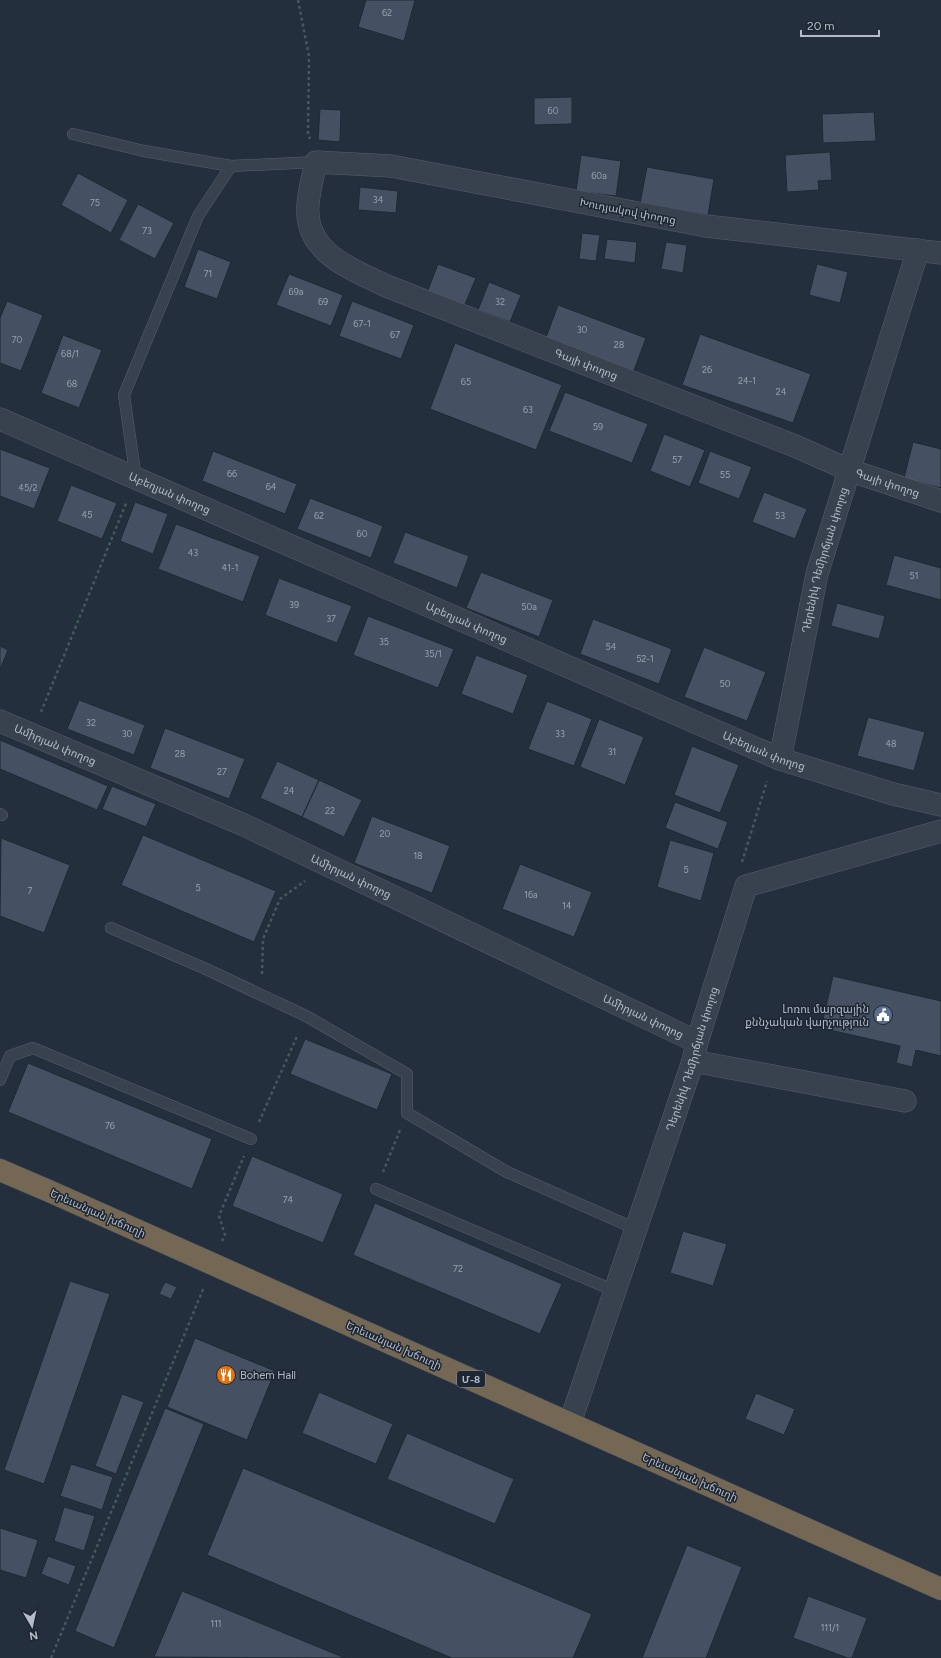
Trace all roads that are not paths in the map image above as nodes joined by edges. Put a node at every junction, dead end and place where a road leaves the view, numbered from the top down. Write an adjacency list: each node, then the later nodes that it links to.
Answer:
1 (73, 134): 3 (lane)
2 (316, 162): 3 (lane); 4 (street, Խուդյակով փողոց); 7 (street, Գայի փողոց)
3 (231, 166): 8 (lane)
4 (918, 250): 5 (street, Խուդյակով փողոց); 7 (street, Դերենիկ Դեմիրճյան փողոց)
5 (941, 253)
6 (0, 419): 8 (street, Աբեղյան փողոց)
7 (849, 470): 9 (street, Գայի փողոց); 11 (street, Դերենիկ Դեմիրճյան փողոց)
8 (136, 479): 11 (street, Աբեղյան փողոց)
9 (941, 501)
10 (0, 721): 15 (street, Ամիրյան փողոց)
11 (780, 759): 12 (street, Աբեղյան փողոց)
12 (941, 805)
13 (941, 831): 15 (street, Դերենիկ Դեմիրճյան փողոց)
14 (111, 928): 21 (lane)
15 (695, 1052): 17 (street, Ամիրյան փողոց); 21 (street, Դերենիկ Դեմիրճյան փողոց)
16 (0, 1080): 18 (lane)
17 (905, 1101)
18 (252, 1138)
19 (0, 1170): 23 (highway, Երեւանյան խճուղի / Մ-8)
20 (378, 1184): 22 (lane)
21 (636, 1229): 22 (street, Դերենիկ Դեմիրճյան փողոց)
22 (615, 1290): 23 (street, Դերենիկ Դեմիրճյան փողոց)
23 (570, 1423): 24 (highway, Երեւանյան խճուղի / Մ-8)
24 (941, 1589)

